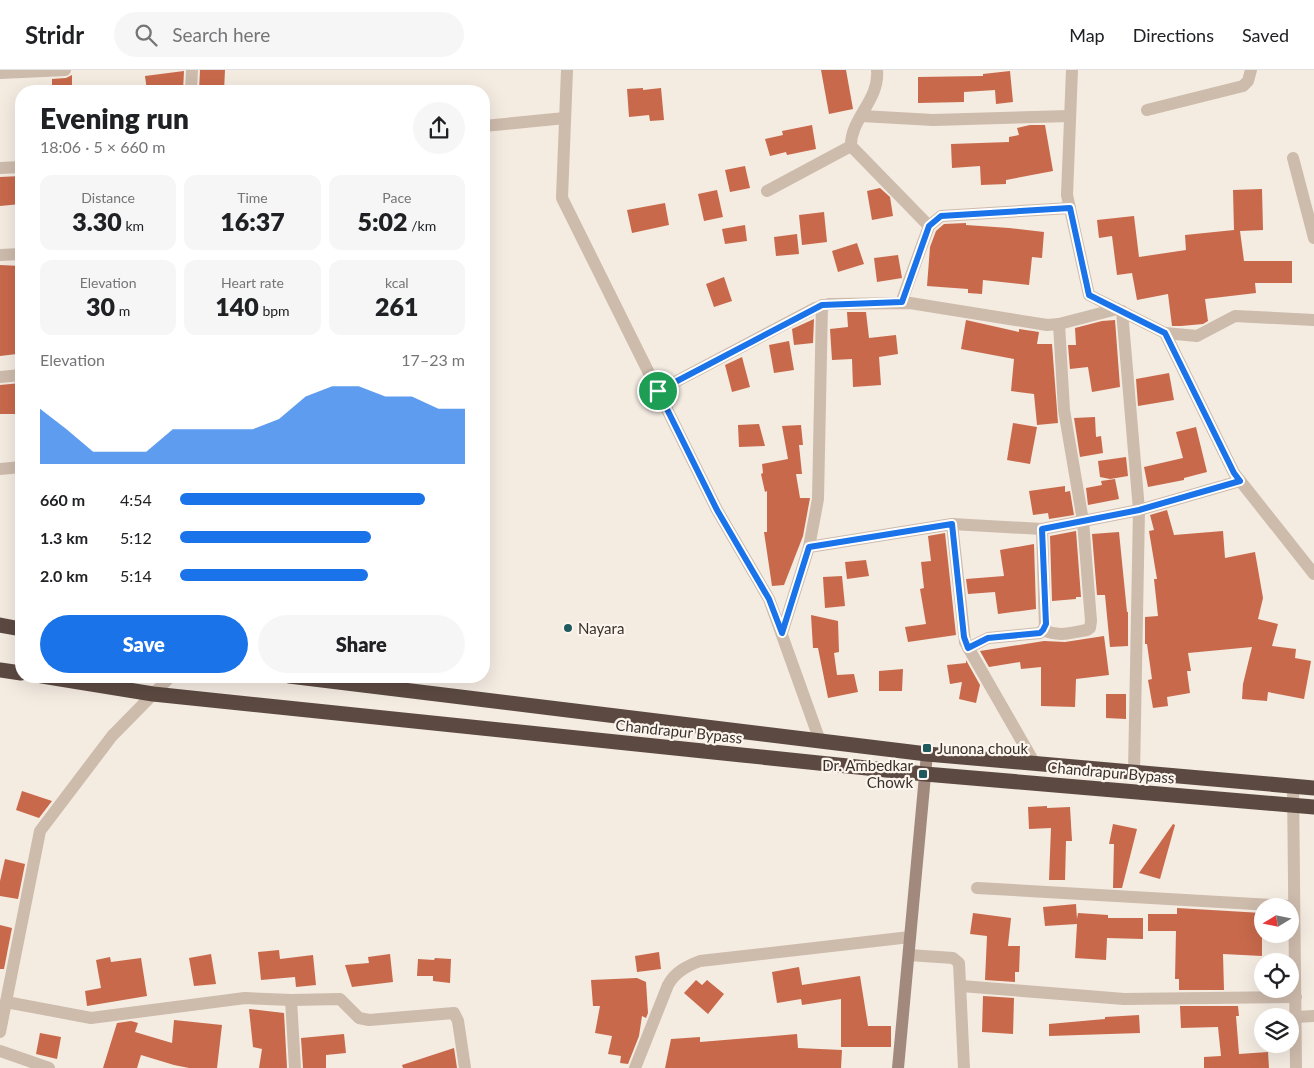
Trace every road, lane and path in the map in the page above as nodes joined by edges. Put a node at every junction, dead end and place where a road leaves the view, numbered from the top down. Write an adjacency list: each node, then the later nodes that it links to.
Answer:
1 (65, 70): 7 (street)
2 (192, 70): 8 (street)
3 (567, 70): 12 (street)
4 (877, 70): 10 (street)
5 (1072, 70): 11 (street)
6 (1252, 70): 9 (street)
7 (0, 73)
8 (191, 85)
9 (1147, 110)
10 (862, 116): 11 (street); 14 (street)
11 (1070, 116): 19 (street)
12 (565, 118): 13 (street); 32 (street)
13 (490, 125)
14 (851, 146): 18 (street); 20 (street)
15 (1293, 158): 21 (street)
16 (15, 167): 17 (street)
17 (0, 168)
18 (767, 191)
19 (1070, 208): 20 (street); 26 (street)
20 (929, 226): 24 (street)
21 (1314, 238)
22 (15, 254): 23 (street)
23 (0, 255)
24 (902, 302): 25 (street); 28 (street)
25 (822, 305): 32 (street); 40 (street)
26 (1120, 310): 28 (street); 29 (street); 36 (street)
27 (1314, 320): 29 (street)
28 (1059, 324): 37 (street)
29 (1165, 333): 35 (street)
30 (15, 376): 31 (street)
31 (0, 377)
32 (658, 391): 45 (street)
33 (15, 468): 34 (street)
34 (0, 469)
35 (1240, 481): 36 (street); 41 (street)
36 (1139, 510): 37 (street); 56 (street)
37 (1083, 521): 39 (street); 44 (street)
38 (952, 524): 39 (street); 40 (street); 46 (street)
39 (1042, 529): 44 (street)
40 (809, 547): 45 (street)
41 (1314, 574)
42 (0, 625): 43 (highway)
43 (15, 628)
44 (1043, 630): 46 (street)
45 (782, 633): 53 (street)
46 (968, 648): 55 (street)
47 (0, 670): 48 (highway)
48 (15, 672)
49 (86, 683): 52 (highway, Chandrapur Bypass)
50 (164, 683): 52 (street)
51 (346, 683): 53 (highway, Chandrapur Bypass)
52 (154, 694): 57 (highway, Chandrapur Bypass); 70 (street)
53 (820, 741): 54 (highway, Chandrapur Bypass)
54 (926, 754): 55 (highway, Chandrapur Bypass); 57 (main road)
55 (1036, 764): 56 (highway, Chandrapur Bypass)
56 (1134, 772): 58 (highway, Chandrapur Bypass)
57 (925, 774): 60 (highway, Chandrapur Bypass); 65 (main road)
58 (1293, 786): 59 (highway, Chandrapur Bypass); 60 (street)
59 (1314, 788)
60 (1293, 805): 61 (highway, Chandrapur Bypass); 63 (street)
61 (1314, 808)
62 (978, 888): 64 (street)
63 (1292, 898)
64 (1254, 904)
65 (910, 937): 66 (main road); 79 (street)
66 (909, 955): 67 (street); 80 (main road)
67 (961, 986): 68 (street); 81 (street)
68 (1254, 997)
69 (292, 1000): 70 (street); 77 (street); 78 (street)
70 (6, 1002): 73 (street)
71 (1314, 1016): 72 (street)
72 (1299, 1017)
73 (0, 1032)
74 (0, 1050): 76 (street)
75 (1296, 1053): 82 (street)
76 (48, 1068)
77 (295, 1068)
78 (465, 1068)
79 (635, 1068)
80 (898, 1068)
81 (964, 1068)
82 (1296, 1068)

